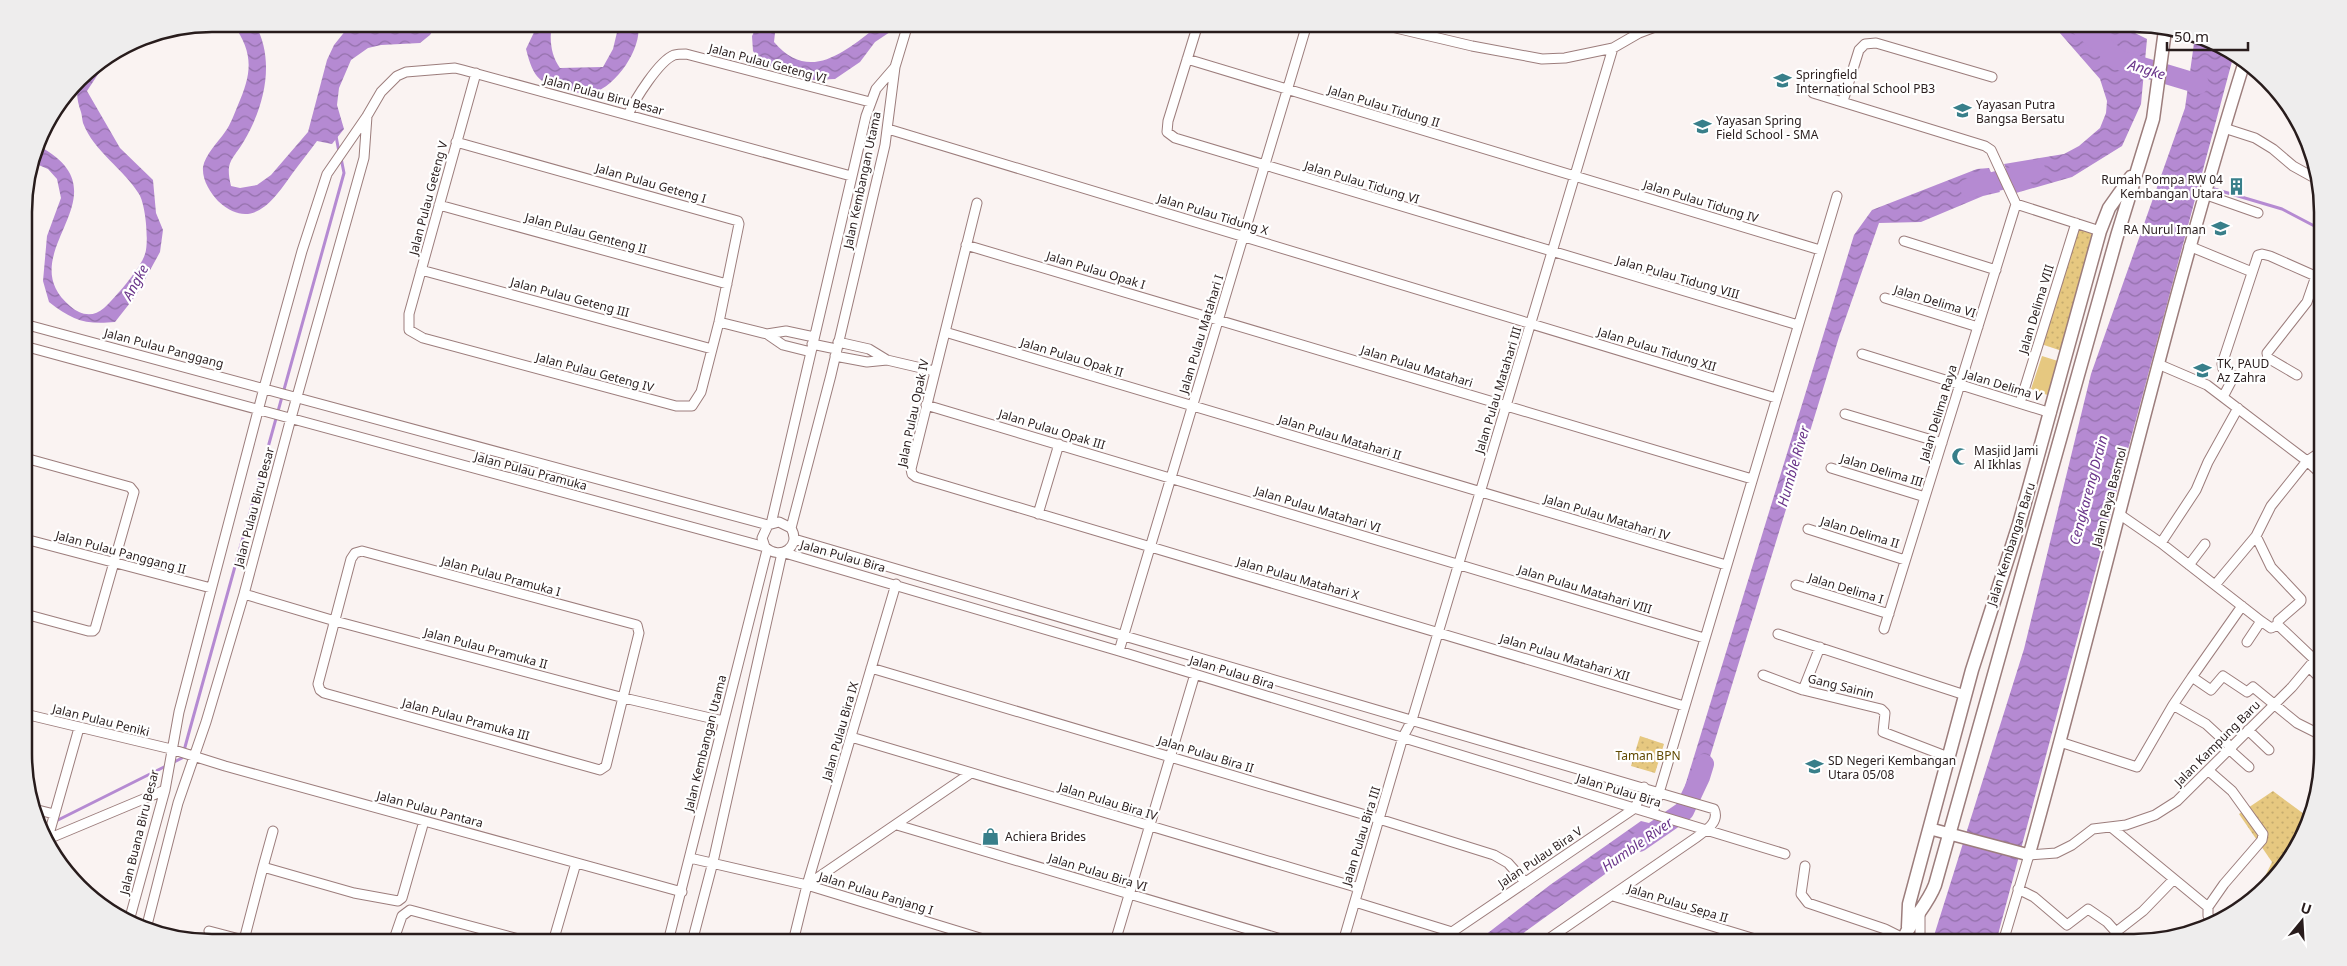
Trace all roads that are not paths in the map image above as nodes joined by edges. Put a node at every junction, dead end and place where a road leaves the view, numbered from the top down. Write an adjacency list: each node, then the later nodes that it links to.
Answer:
1 (906, 32): 9 (street)
2 (1195, 32): 8 (street)
3 (1305, 32): 16 (street, Jalan Pulau Matahari I)
4 (1413, 32): 7 (street)
5 (1643, 32): 7 (street)
6 (2164, 35): 27 (main road, Jalan Kembangan Baru)
7 (1613, 48): 29 (street, Jalan Pulau Matahari III)
8 (1187, 59): 16 (street, Jalan Pulau Tidung II); 26 (street, Jalan Pulau Tidung VI)
9 (895, 66): 15 (street, Jalan Kembangan Utama); 18 (street, Jalan Kembangan Utama)
10 (2240, 67): 13 (street)
11 (2242, 69): 13 (street, Jalan Raya Basmol)
12 (476, 73): 21 (street, Jalan Pulau Biru Besar); 22 (street, Jalan Pulau Biru Besar); 25 (street, Jalan Pulau Geteng V)
13 (2240, 74): 24 (street, Jalan Raya Basmol)
14 (1992, 77): 19 (street)
15 (876, 89): 18 (street); 20 (street, Jalan Kembangan Utama)
16 (1287, 90): 26 (street, Jalan Pulau Matahari I); 29 (street, Jalan Pulau Tidung II)
17 (1813, 92): 19 (street)
18 (891, 93): 23 (street, Jalan Kembangan Utama)
19 (1843, 101): 33 (street)
20 (870, 102): 21 (street, Jalan Pulau Geteng VI); 28 (street, Jalan Kembangan Utama)
21 (628, 115): 28 (street, Jalan Pulau Biru Besar)
22 (367, 116): 71 (street, Jalan Pulau Biru Besar); 72 (street, Jalan Pulau Biru Besar)
23 (888, 128): 39 (street, Jalan Pulau Tidung X); 64 (street, Jalan Kembangan Utama)
24 (2224, 128): 30 (street); 31 (street, Jalan Raya Basmol)
25 (456, 142): 35 (street, Jalan Pulau Geteng V); 49 (street, Jalan Pulau Geteng I)
26 (1265, 165): 39 (street, Jalan Pulau Matahari I); 44 (street, Jalan Pulau Tidung VI)
27 (2136, 169): 38 (main road, Jalan Kembangan Baru); 180 (main road, Jalan Kembangan Baru)
28 (851, 176): 61 (street, Jalan Kembangan Utama)
29 (1574, 176): 43 (street, Jalan Pulau Tidung IV); 44 (street, Jalan Pulau Matahari III)
30 (2310, 176)
31 (2206, 187): 36 (street); 42 (street, Jalan Raya Basmol)
32 (1837, 196): 43 (street)
33 (2015, 202): 37 (street); 46 (street, Jalan Delima Raya)
34 (977, 203): 41 (street, Jalan Pulau Opak IV)
35 (439, 205): 45 (street, Jalan Pulau Geteng V); 49 (street, Jalan Pulau Genteng II)
36 (2258, 213)
37 (2076, 223): 38 (street); 75 (street, Jalan Delima VIII)
38 (2100, 231): 81 (main road, Jalan Kembangan Baru)
39 (1243, 237): 52 (street, Jalan Pulau Matahari I); 54 (street, Jalan Pulau Tidung X)
40 (1904, 241): 46 (street)
41 (966, 245): 52 (street, Jalan Pulau Opak I); 59 (street, Jalan Pulau Opak IV)
42 (2189, 246): 47 (street); 67 (street, Jalan Raya Basmol)
43 (1820, 250): 55 (street)
44 (1552, 252): 54 (street, Jalan Pulau Matahari III); 55 (street, Jalan Pulau Tidung VIII)
45 (421, 270): 58 (street, Jalan Pulau Geteng V); 63 (street, Jalan Pulau Geteng III)
46 (1996, 270): 57 (street, Jalan Delima Raya)
47 (2252, 272): 48 (street); 73 (street)
48 (2314, 276)
49 (727, 284): 53 (street, Jalan Pulau Geteng I)
50 (2314, 288): 69 (street)
51 (1884, 298): 57 (street, Jalan Delima VI)
52 (1218, 320): 77 (street, Jalan Pulau Matahari); 78 (street, Jalan Pulau Matahari I)
53 (719, 322): 60 (street); 63 (street, Jalan Pulau Geteng IV)
54 (1530, 324): 74 (street, Jalan Pulau Tidung XII); 77 (street, Jalan Pulau Matahari III)
55 (1798, 325): 74 (street)
56 (32, 326): 71 (street, Jalan Pulau Panggang)
57 (1978, 327): 70 (street, Jalan Delima Raya)
58 (409, 330): 63 (street, Jalan Pulau Geteng IV)
59 (945, 332): 68 (street, Jalan Pulau Opak IV); 78 (street, Jalan Pulau Opak II)
60 (767, 334): 61 (street); 61 (street)
61 (812, 344): 64 (street); 97 (street, Jalan Kembangan Utama)
62 (32, 348): 80 (street)
63 (712, 349)
64 (837, 349): 66 (street); 66 (street); 98 (street, Jalan Kembangan Utama)
65 (1862, 354): 70 (street, Jalan Delima V)
66 (887, 360): 68 (street)
67 (2158, 364): 73 (street); 96 (street, Jalan Raya Basmol)
68 (934, 371): 76 (street, Jalan Pulau Opak IV)
69 (2297, 375)
70 (1960, 384): 75 (street, Jalan Delima V); 85 (street, Jalan Delima Raya)
71 (266, 388): 72 (street, Jalan Pulau Panggang); 80 (street, Jalan Pulau Biru Besar)
72 (294, 396): 83 (street, Jalan Pulau Biru Besar); 97 (street, Jalan Pulau Pramuka)
73 (2223, 397): 79 (street)
74 (1776, 398): 92 (street)
75 (2020, 403): 81 (street, Jalan Delima V)
76 (926, 405): 84 (street, Jalan Pulau Opak III); 95 (street, Jalan Pulau Opak IV)
77 (1506, 405): 92 (street, Jalan Pulau Matahari); 93 (street, Jalan Pulau Matahari III)
78 (1192, 406): 91 (street, Jalan Pulau Matahari I); 93 (street, Jalan Pulau Matahari II)
79 (2238, 408): 88 (street); 103 (street)
80 (260, 410): 83 (street); 116 (street, Jalan Pulau Biru Besar)
81 (2051, 413): 140 (main road, Jalan Kembangan Baru)
82 (1845, 414): 85 (street)
83 (289, 417): 106 (street, Jalan Pulau Pramuka); 117 (street, Jalan Pulau Biru Besar)
84 (1059, 444): 91 (street, Jalan Pulau Opak III); 95 (street)
85 (1942, 444): 94 (street, Jalan Delima Raya)
86 (2314, 456): 88 (street)
87 (32, 460): 109 (street)
88 (2307, 461): 90 (street); 100 (street)
89 (1831, 468): 94 (street, Jalan Delima III)
90 (2314, 468)
91 (1171, 478): 105 (street, Jalan Pulau Matahari I); 110 (street, Jalan Pulau Matahari VI)
92 (1752, 479): 112 (street)
93 (1480, 492): 110 (street, Jalan Pulau Matahari III); 112 (street, Jalan Pulau Matahari IV)
94 (1925, 497): 108 (street, Jalan Delima Raya)
95 (1038, 514): 105 (street, Jalan Pulau Opak IV)
96 (2119, 514): 103 (street); 153 (street, Jalan Raya Basmol)
97 (770, 525): 98 (street); 106 (street)
98 (791, 528): 101 (street)
99 (1808, 529): 108 (street, Jalan Delima II)
100 (2256, 536): 115 (street); 123 (street)
101 (794, 539): 107 (street); 127 (street, Jalan Pulau Bira)
102 (32, 541): 109 (street, Jalan Pulau Panggang II)
103 (2161, 543): 111 (street)
104 (2205, 544): 111 (street)
105 (1150, 547): 125 (street, Jalan Pulau Matahari X); 127 (street, Jalan Pulau Matahari I)
106 (766, 549): 107 (street); 147 (street, Jalan Kembangan Utama)
107 (784, 553): 113 (street, Jalan Pulau Bira); 185 (street)
108 (1906, 560): 119 (street, Jalan Delima Raya)
109 (114, 563): 116 (street, Jalan Pulau Panggang II); 120 (street)
110 (1458, 564): 125 (street, Jalan Pulau Matahari III); 128 (street, Jalan Pulau Matahari VIII)
111 (2189, 565): 115 (street)
112 (1726, 566): 128 (street)
113 (896, 584): 131 (street, Jalan Pulau Bira); 135 (street, Jalan Pulau Bira IX)
114 (1796, 585): 119 (street, Jalan Delima I)
115 (2215, 585): 118 (street)
116 (211, 588): 156 (street, Jalan Pulau Biru Besar)
117 (244, 594): 121 (street, Jalan Pulau Pramuka II); 157 (street, Jalan Pulau Biru Besar)
118 (2242, 606): 122 (street); 138 (street)
119 (1889, 614): 124 (street, Jalan Delima Raya)
120 (32, 616)
121 (335, 621): 141 (street, Jalan Pulau Pramuka II); 141 (street, Jalan Pulau Pramuka I); 141 (street, Jalan Pulau Pramuka III)
122 (2261, 621): 123 (street); 129 (street)
123 (2278, 624): 133 (street)
124 (1884, 629)
125 (1438, 632): 144 (street, Jalan Pulau Matahari XII); 146 (street, Jalan Pulau Matahari III)
126 (1778, 634): 130 (street)
127 (1124, 635): 131 (street, Jalan Pulau Matahari I); 146 (street, Jalan Pulau Bira)
128 (1704, 638): 144 (street)
129 (2247, 642)
130 (1820, 647): 139 (street); 140 (street)
131 (1119, 651): 136 (street, Jalan Pulau Bira)
132 (2314, 661): 133 (street, Jalan Kampung Baru)
133 (2312, 663): 134 (street); 142 (street, Jalan Kampung Baru)
134 (2314, 666)
135 (871, 668): 151 (street, Jalan Pulau Bira IX); 158 (street, Jalan Pulau Bira II)
136 (1196, 674): 152 (street, Jalan Pulau Bira); 158 (street)
137 (1763, 675): 139 (street, Gang Sainin)
138 (2192, 677): 142 (street); 143 (street)
139 (1804, 690): 159 (street, Gang Sainin)
140 (1965, 695): 159 (main road, Jalan Kembangan Baru)
141 (624, 698): 147 (street, Jalan Pulau Pramuka II)
142 (2275, 704): 149 (street, Jalan Kampung Baru); 150 (street)
143 (2173, 705): 153 (street); 154 (street)
144 (1684, 706): 165 (street)
145 (32, 716): 148 (street, Jalan Pulau Peniki)
146 (1412, 720): 152 (street, Jalan Pulau Matahari III); 164 (street, Jalan Pulau Bira)
147 (723, 721): 183 (street, Jalan Kembangan Utama)
148 (78, 728): 156 (street, Jalan Pulau Peniki); 169 (street)
149 (2248, 730): 154 (street, Jalan Kampung Baru); 155 (street)
150 (2314, 732)
151 (851, 737): 162 (street, Jalan Pulau Bira IV); 190 (street, Jalan Pulau Bira IX)
152 (1404, 737): 166 (street, Jalan Pulau Bira); 170 (street, Jalan Pulau Bira III)
153 (2060, 742): 182 (street, Jalan Raya Basmol)
154 (2231, 749): 160 (street); 161 (street, Jalan Kampung Baru)
155 (2269, 750)
156 (172, 752): 157 (street, Jalan Pulau Pantara); 163 (street, Jalan Buana Biru Besar)
157 (192, 755): 171 (street, Jalan Pulau Pantara); 201 (street, Jalan Pulau Biru Besar)
158 (1171, 757): 170 (street, Jalan Pulau Bira II); 173 (street)
159 (1948, 758): 176 (main road, Jalan Kembangan Baru)
160 (2249, 767)
161 (2209, 771): 174 (street, Jalan Kampung Baru); 197 (street)
162 (971, 773): 172 (street); 173 (street, Jalan Pulau Bira IV)
163 (164, 787): 179 (street); 199 (street, Jalan Buana Biru Besar)
164 (1644, 788): 165 (street, Jalan Pulau Bira); 166 (street)
165 (1658, 792): 168 (street); 175 (street, Jalan Pulau Bira)
166 (1635, 808): 168 (street, Jalan Pulau Bira); 189 (street, Jalan Pulau Bira V)
167 (43, 813): 169 (street)
168 (1653, 813): 175 (street, Jalan Pulau Bira)
169 (53, 817): 177 (street)
170 (1379, 819): 189 (street, Jalan Pulau Bira II); 191 (street, Jalan Pulau Bira III)
171 (424, 821): 184 (street, Jalan Pulau Pantara); 187 (street)
172 (897, 825): 190 (street); 194 (street, Jalan Pulau Bira VI)
173 (1150, 826): 191 (street, Jalan Pulau Bira IV); 194 (street)
174 (2112, 828): 182 (street, Jalan Kampung Baru); 188 (street)
175 (1706, 829): 181 (street); 195 (street)
176 (1931, 829): 180 (street); 219 (main road, Jalan Kembangan Baru)
177 (50, 830)
178 (273, 830): 187 (street)
179 (53, 836)
180 (1955, 836): 182 (street); 198 (main road, Jalan Kembangan Baru)
181 (1785, 854)
182 (2026, 854): 192 (street, Jalan Raya Basmol)
183 (690, 858): 185 (street); 193 (street, Jalan Kembangan Utama)
184 (576, 862): 193 (street, Jalan Pulau Pantara); 208 (street)
185 (713, 862): 190 (street); 210 (street)
186 (1805, 866): 218 (street)
187 (264, 867): 205 (street)
188 (2174, 879): 192 (street); 197 (street)
189 (1525, 882): 203 (street, Jalan Pulau Bira V)
190 (807, 886): 211 (street, Jalan Pulau Panjang I); 212 (street, Jalan Pulau Panjang I)
191 (1359, 888): 196 (street, Jalan Pulau Bira III)
192 (2018, 889): 222 (street, Jalan Raya Basmol)
193 (682, 892): 209 (street, Jalan Kembangan Utama)
194 (1130, 894): 213 (street); 214 (street, Jalan Pulau Bira VI)
195 (1612, 896): 216 (street); 217 (street, Jalan Pulau Sepa II)
196 (1354, 902): 203 (street); 215 (street, Jalan Pulau Bira III)
197 (2208, 907): 200 (street)
198 (1920, 912): 220 (main road, Jalan Kembangan Baru); 221 (street)
199 (131, 914)
200 (2209, 917)
201 (148, 921)
202 (209, 931): 204 (street)
203 (1452, 932)
204 (221, 934)
205 (250, 934)
206 (396, 934): 207 (street)
207 (500, 934)
208 (555, 934)
209 (670, 934)
210 (694, 934)
211 (796, 934)
212 (966, 934)
213 (1118, 934)
214 (1264, 934)
215 (1345, 934)
216 (1556, 934)
217 (1738, 934)
218 (1898, 934)
219 (1904, 934)
220 (1905, 934)
221 (1920, 934)
222 (2005, 934)

